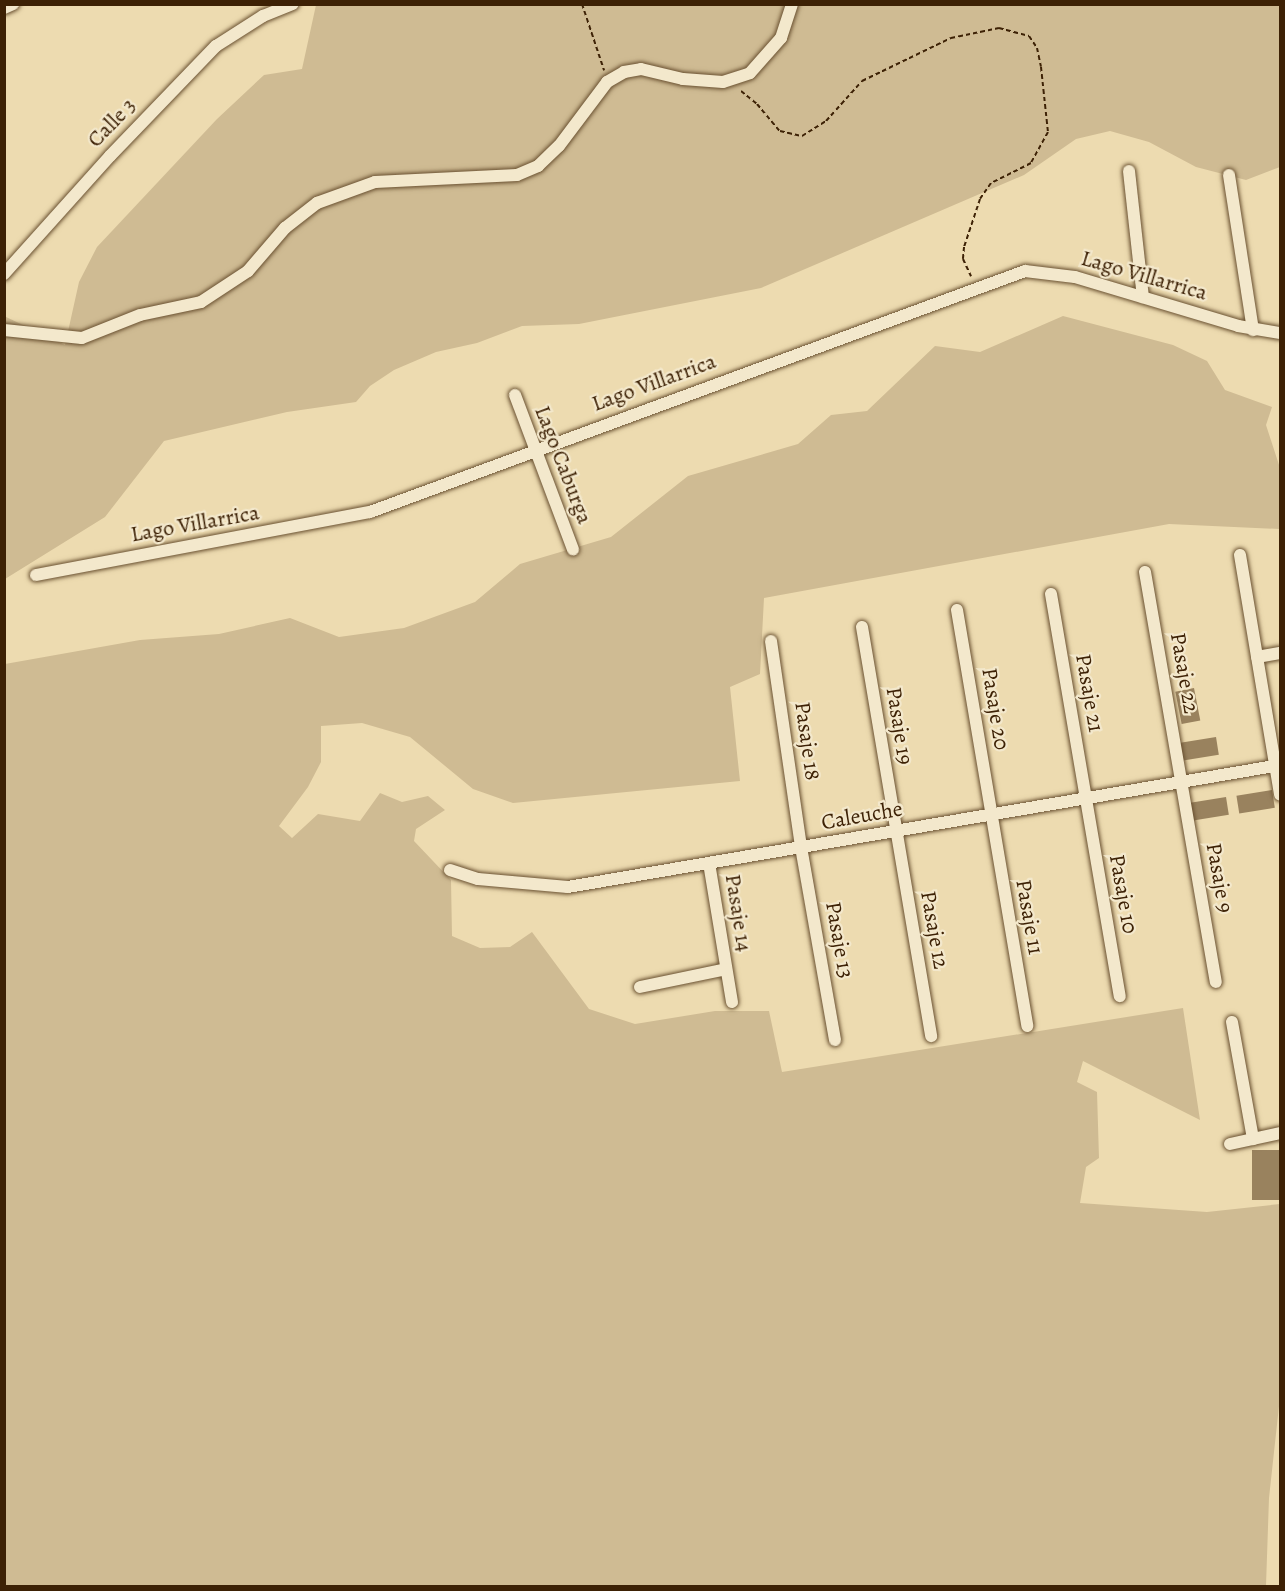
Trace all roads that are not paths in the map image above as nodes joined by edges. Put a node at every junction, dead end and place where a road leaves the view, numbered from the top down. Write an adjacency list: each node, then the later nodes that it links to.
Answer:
1 (13, 4): 4 (street)
2 (293, 4): 7 (street, Calle 3)
3 (792, 4): 9 (street)
4 (4, 8)
5 (1129, 171): 8 (street)
6 (1229, 175): 10 (street)
7 (4, 274)
8 (1143, 297): 10 (street, Lago Villarrica); 13 (street, Lago Villarrica)
9 (4, 330)
10 (1253, 330): 11 (street, Lago Villarrica)
11 (1281, 333)
12 (515, 395): 13 (street, Lago Caburga)
13 (535, 450): 14 (street, Lago Caburga); 17 (street, Lago Villarrica)
14 (573, 549)
15 (1240, 555): 23 (street)
16 (1144, 572): 25 (street, Pasaje 22)
17 (36, 575)
18 (1051, 594): 27 (street, Pasaje 21)
19 (957, 610): 28 (street, Pasaje 20)
20 (862, 627): 29 (street, Pasaje 19)
21 (771, 641): 30 (street, Pasaje 18)
22 (1281, 652): 23 (street)
23 (1257, 657): 24 (street)
24 (1278, 766): 25 (street, Caleuche); 26 (street)
25 (1181, 782): 27 (street, Caleuche); 34 (street, Pasaje 9)
26 (1281, 795)
27 (1085, 799): 28 (street, Caleuche); 36 (street, Pasaje 10)
28 (991, 815): 29 (street, Caleuche); 39 (street, Pasaje 11)
29 (895, 831): 30 (street, Caleuche); 40 (street, Pasaje 12)
30 (801, 847): 31 (street, Caleuche); 41 (street, Pasaje 13)
31 (709, 863): 32 (street, Caleuche); 33 (street, Pasaje 14)
32 (450, 870)
33 (726, 969): 35 (street, Pasaje 14); 37 (street, Pasaje 14)
34 (1216, 982)
35 (640, 987)
36 (1120, 996)
37 (732, 1002)
38 (1232, 1022): 43 (street)
39 (1027, 1026)
40 (931, 1036)
41 (835, 1040)
42 (1281, 1133): 43 (street)
43 (1253, 1139): 44 (street)
44 (1230, 1144)

